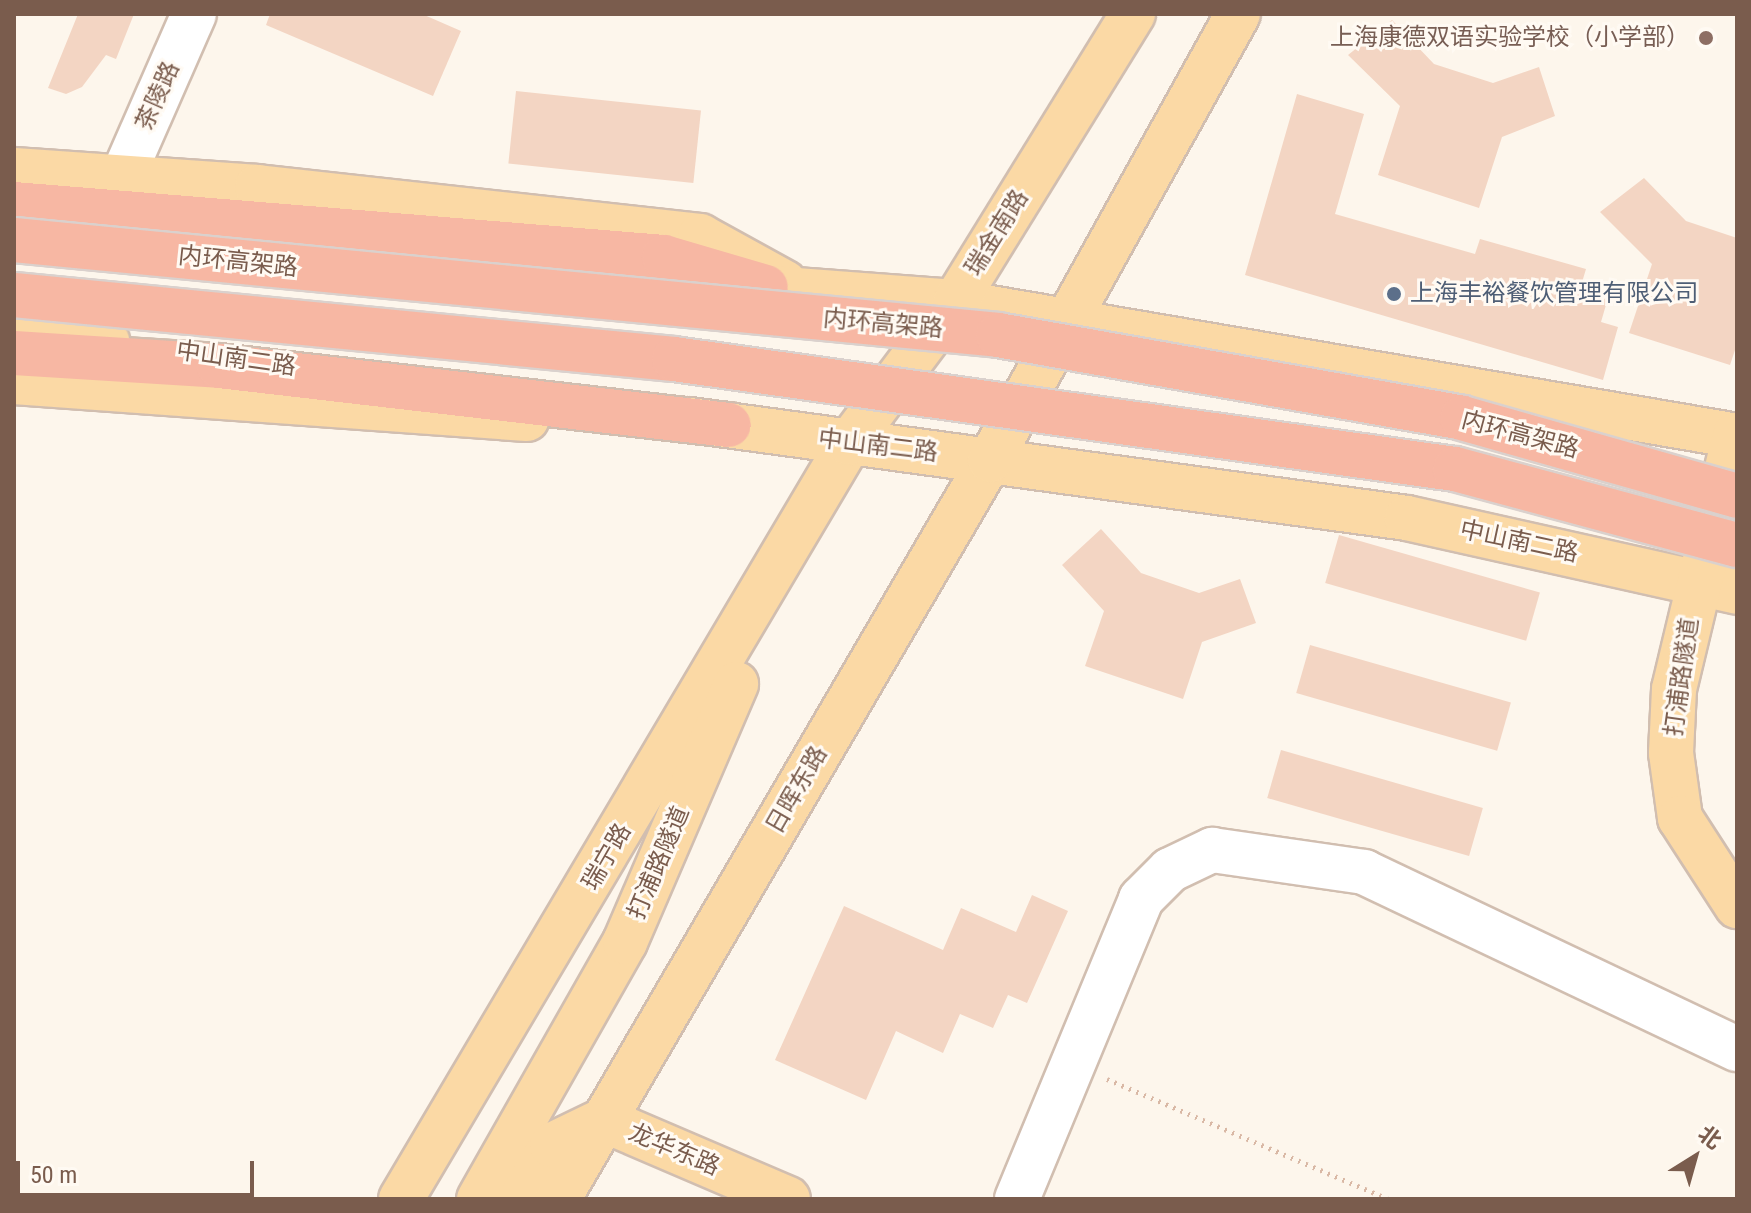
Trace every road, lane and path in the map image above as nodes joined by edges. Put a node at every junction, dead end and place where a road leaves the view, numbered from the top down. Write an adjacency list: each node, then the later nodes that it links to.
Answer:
1 (194, 14): 5 (street, 茶陵路)
2 (1133, 14): 10 (main road, 瑞金南路)
3 (1238, 14): 11 (main road)
4 (14, 170): 5 (main road)
5 (122, 178): 8 (main road)
6 (14, 204): 8 (highway)
7 (14, 238): 8 (main road); 19 (highway, 内环高架路, bridge)
8 (782, 288): 10 (main road)
9 (14, 295): 21 (highway, 内环高架路, bridge)
10 (955, 302): 11 (main road); 17 (main road, 瑞金南路)
11 (1064, 325): 16 (main road); 18 (main road)
12 (14, 329): 15 (main road, 中山南二路)
13 (14, 353): 15 (highway)
14 (14, 382): 15 (main road)
15 (729, 425): 17 (main road, 中山南二路)
16 (1736, 436): 22 (main road, 打浦路隧道)
17 (849, 443): 18 (main road, 中山南二路); 20 (main road)
18 (990, 460): 22 (main road, 中山南二路); 26 (main road, 日晖东路)
19 (1737, 496)
20 (810, 512): 27 (main road, 瑞宁路); 28 (main road, 打浦路隧道)
21 (1737, 545)
22 (1717, 586): 23 (main road, 打浦路隧道)
23 (1737, 906)
24 (1737, 1049): 25 (street)
25 (1074, 1065): 32 (street); 33 (path)
26 (604, 1120): 29 (main road); 30 (main road, 日晖东路); 31 (main road, 龙华东路)
27 (401, 1199)
28 (479, 1199)
29 (521, 1199)
30 (558, 1199)
31 (788, 1199)
32 (1017, 1199)
33 (1389, 1199)

